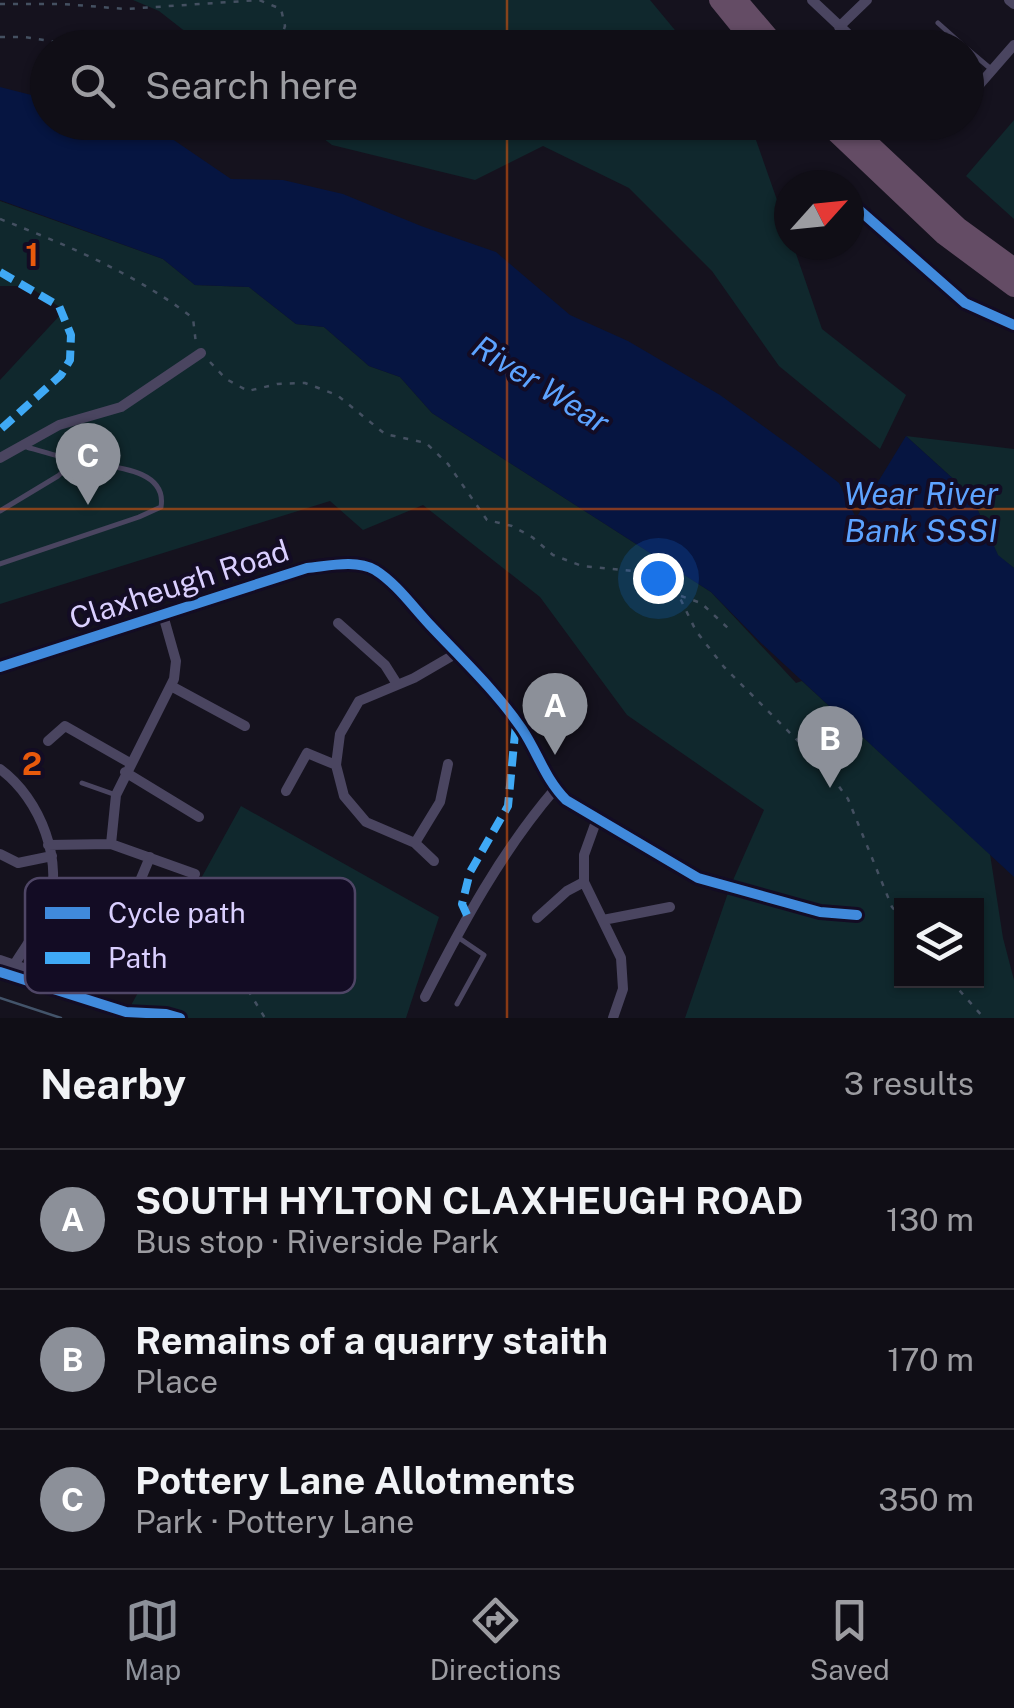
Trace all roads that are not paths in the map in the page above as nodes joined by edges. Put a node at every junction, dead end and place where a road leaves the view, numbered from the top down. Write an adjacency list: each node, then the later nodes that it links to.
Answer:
1 (719, 0): 7 (highway)
2 (738, 0): 8 (highway)
3 (812, 0): 6 (street)
4 (866, 0): 6 (street)
5 (938, 23): 10 (lane)
6 (839, 27): 9 (street)
7 (743, 30)
8 (763, 30)
9 (842, 30)
10 (946, 30)
11 (1014, 45): 13 (street)
12 (984, 63): 13 (lane)
13 (992, 70): 14 (street)
14 (984, 79)
15 (844, 140): 20 (highway)
16 (865, 140): 17 (highway)
17 (982, 246): 18 (lane); 19 (highway)
18 (1014, 257)
19 (1014, 268)
20 (1014, 287)
21 (202, 353): 22 (street)
22 (20, 446): 23 (street); 24 (lane)
23 (0, 458)
24 (76, 460): 25 (lane); 26 (lane)
25 (0, 511)
26 (0, 564)
27 (163, 614): 29 (street, Claxheugh Road); 30 (street, Claxheugh Road); 32 (street, Claxheugh Road)
28 (338, 624): 31 (street)
29 (456, 653): 31 (street); 40 (street)
30 (0, 667)
31 (398, 684): 36 (street)
32 (171, 686): 33 (street); 37 (street, Claxheugh Road)
33 (245, 726)
34 (48, 741): 37 (street)
35 (448, 764): 46 (street)
36 (336, 765): 41 (street); 46 (street)
37 (127, 767): 42 (street, Claxheugh Road); 43 (street)
38 (0, 769): 47 (street)
39 (82, 782): 42 (lane)
40 (555, 789): 44 (street); 59 (street)
41 (286, 791)
42 (116, 795): 45 (street, Claxheugh Road)
43 (199, 817)
44 (598, 819): 54 (street); 56 (street)
45 (111, 844): 47 (street); 49 (street)
46 (415, 844): 50 (street)
47 (50, 851): 48 (street); 52 (street)
48 (0, 854)
49 (150, 856): 51 (street); 53 (street)
50 (434, 862)
51 (195, 874)
52 (53, 878)
53 (141, 878)
54 (584, 882): 57 (street); 58 (street)
55 (670, 907): 58 (street)
56 (857, 915)
57 (537, 918)
58 (603, 920): 66 (street)
59 (456, 937): 64 (street); 65 (lane)
60 (25, 947): 62 (street)
61 (0, 960): 62 (street)
62 (14, 965): 63 (street)
63 (25, 969)
64 (425, 997)
65 (458, 1004)
66 (612, 1018)

